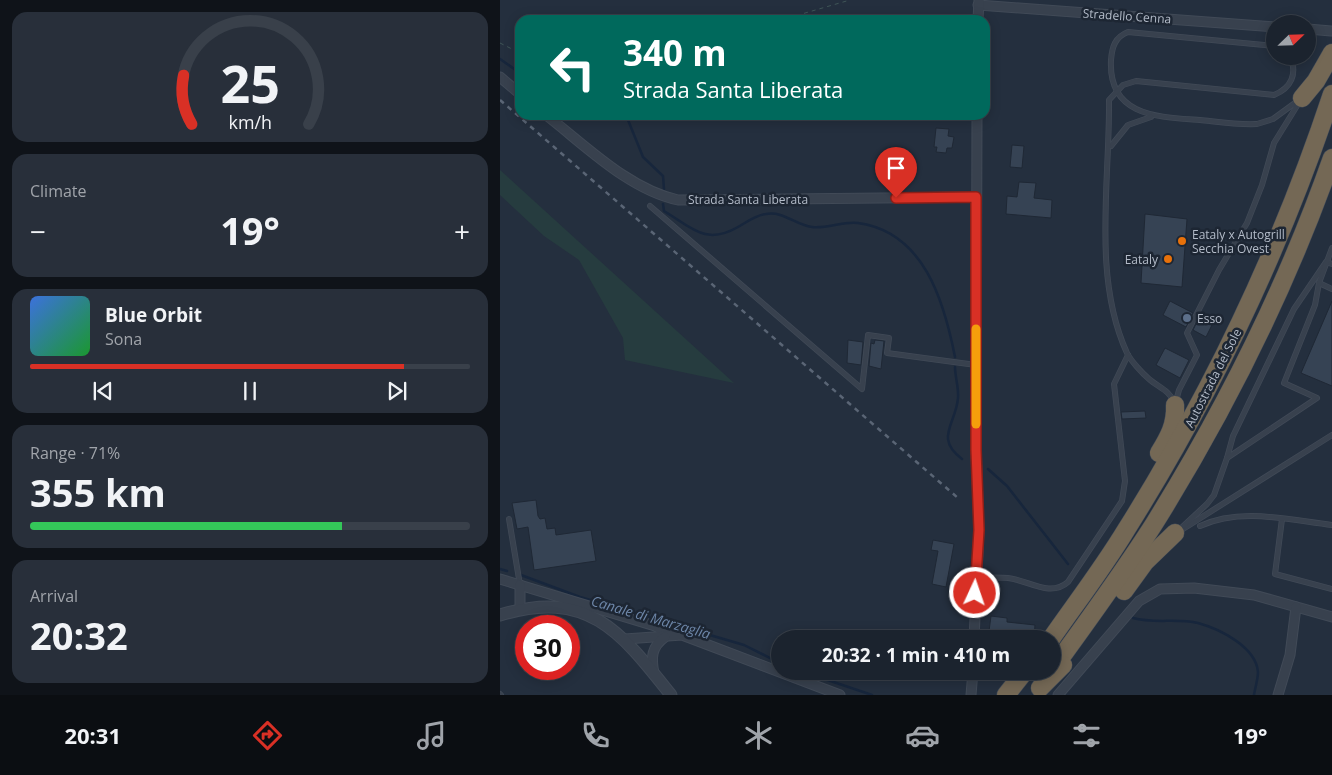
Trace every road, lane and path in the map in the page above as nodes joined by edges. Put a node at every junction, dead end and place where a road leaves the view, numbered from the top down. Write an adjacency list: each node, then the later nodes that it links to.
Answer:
1 (850, 0): 3 (path)
2 (979, 3): 4 (street, Stradello Cenna)
3 (798, 15)
4 (1266, 26)
5 (1316, 30): 6 (street)
6 (1331, 31)
7 (500, 43): 9 (path)
8 (1266, 45): 14 (lane)
9 (515, 50)
10 (1332, 53): 16 (highway)
11 (1294, 65): 14 (lane)
12 (500, 76): 13 (street)
13 (515, 90)
14 (1118, 90): 17 (lane); 20 (lane)
15 (1332, 94): 38 (highway, Autostrada del Sole)
16 (1302, 98): 17 (lane); 31 (lane)
17 (1152, 116): 20 (lane)
18 (552, 120): 22 (street, Strada Santa Liberata)
19 (977, 120): 22 (street)
20 (1110, 148): 29 (lane)
21 (1332, 158): 53 (highway, Autostrada del Sole)
22 (976, 197): 30 (street)
23 (650, 206): 30 (lane)
24 (1332, 248): 25 (lane)
25 (1326, 262): 26 (lane); 27 (lane); 33 (lane)
26 (1332, 264)
27 (1319, 283): 28 (lane); 33 (lane)
28 (1332, 289)
29 (1128, 355): 31 (lane); 40 (lane)
30 (976, 365): 40 (street)
31 (1175, 405): 38 (highway)
32 (1332, 435): 39 (lane)
33 (1227, 458): 39 (lane)
34 (509, 519): 42 (lane)
35 (1282, 519): 36 (lane); 37 (lane); 43 (lane)
36 (1332, 525)
37 (1200, 526)
38 (1126, 531): 50 (highway, Autostrada del Sole)
39 (1175, 533): 58 (highway)
40 (976, 577): 49 (street)
41 (500, 579): 42 (street)
42 (520, 585): 45 (street); 51 (street)
43 (1332, 590)
44 (1296, 607): 47 (street); 63 (street); 64 (street)
45 (520, 608): 46 (street); 52 (street)
46 (504, 614): 48 (street)
47 (1332, 617)
48 (500, 623)
49 (974, 630)
50 (1057, 630)
51 (670, 634): 52 (street); 54 (street); 60 (street)
52 (625, 639): 54 (street)
53 (1061, 658)
54 (654, 674): 59 (street)
55 (972, 680): 61 (street)
56 (1018, 680): 62 (highway)
57 (1045, 680): 58 (highway, Autostrada del Sole)
58 (1037, 691)
59 (671, 695)
60 (840, 695)
61 (971, 695)
62 (1006, 695)
63 (1058, 695)
64 (1278, 695)

